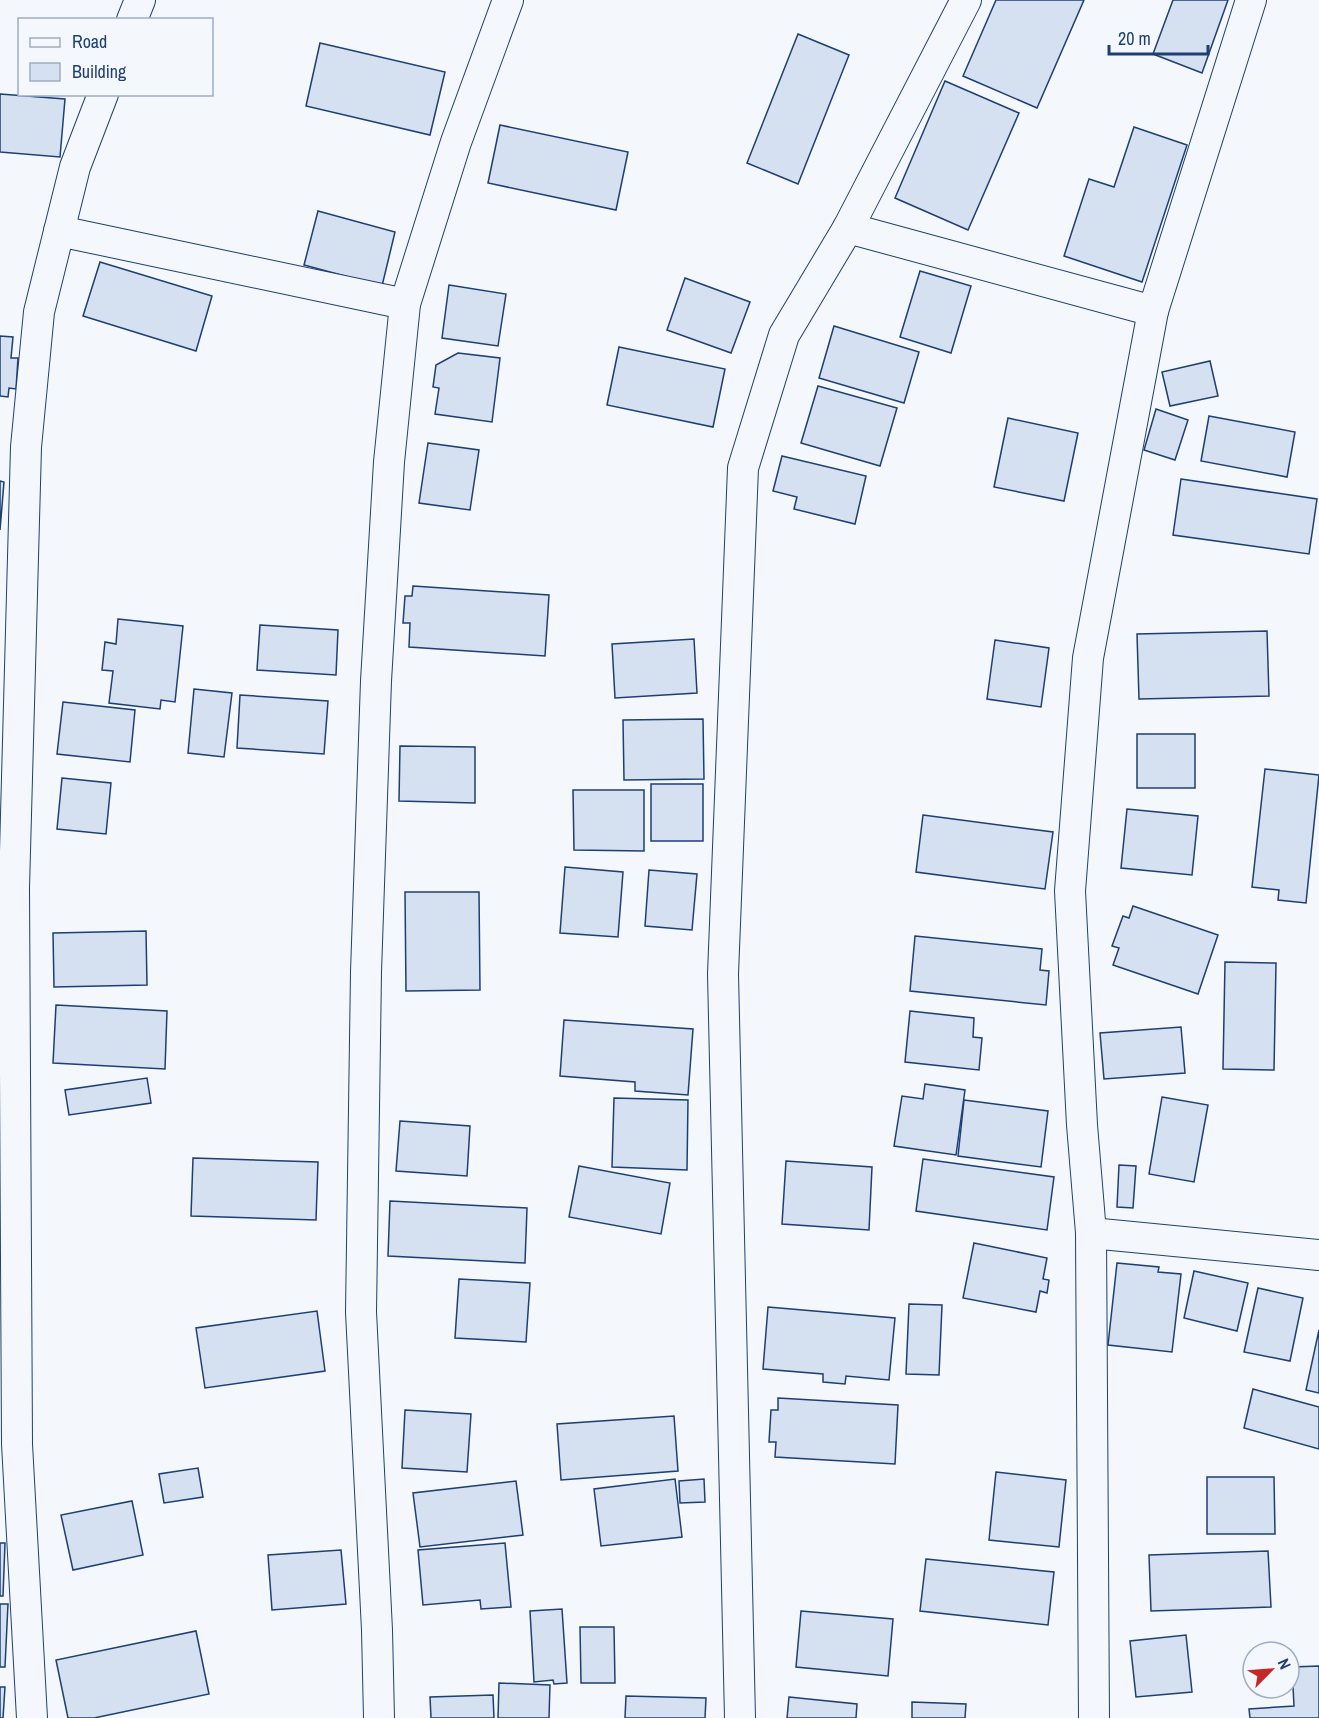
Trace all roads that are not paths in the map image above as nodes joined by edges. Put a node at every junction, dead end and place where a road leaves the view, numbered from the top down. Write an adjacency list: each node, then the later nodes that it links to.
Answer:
1 (140, 0): 5 (street)
2 (508, 0): 9 (street)
3 (966, 0): 7 (street)
4 (1251, 0): 10 (street)
5 (133, 18)
6 (103, 96): 8 (street)
7 (848, 228): 10 (street); 15 (street)
8 (59, 231): 9 (street); 13 (street)
9 (405, 304): 14 (street)
10 (1153, 311): 11 (street)
11 (1091, 1233): 12 (street); 16 (street)
12 (1319, 1255)
13 (32, 1718)
14 (379, 1718)
15 (740, 1718)
16 (1094, 1718)

